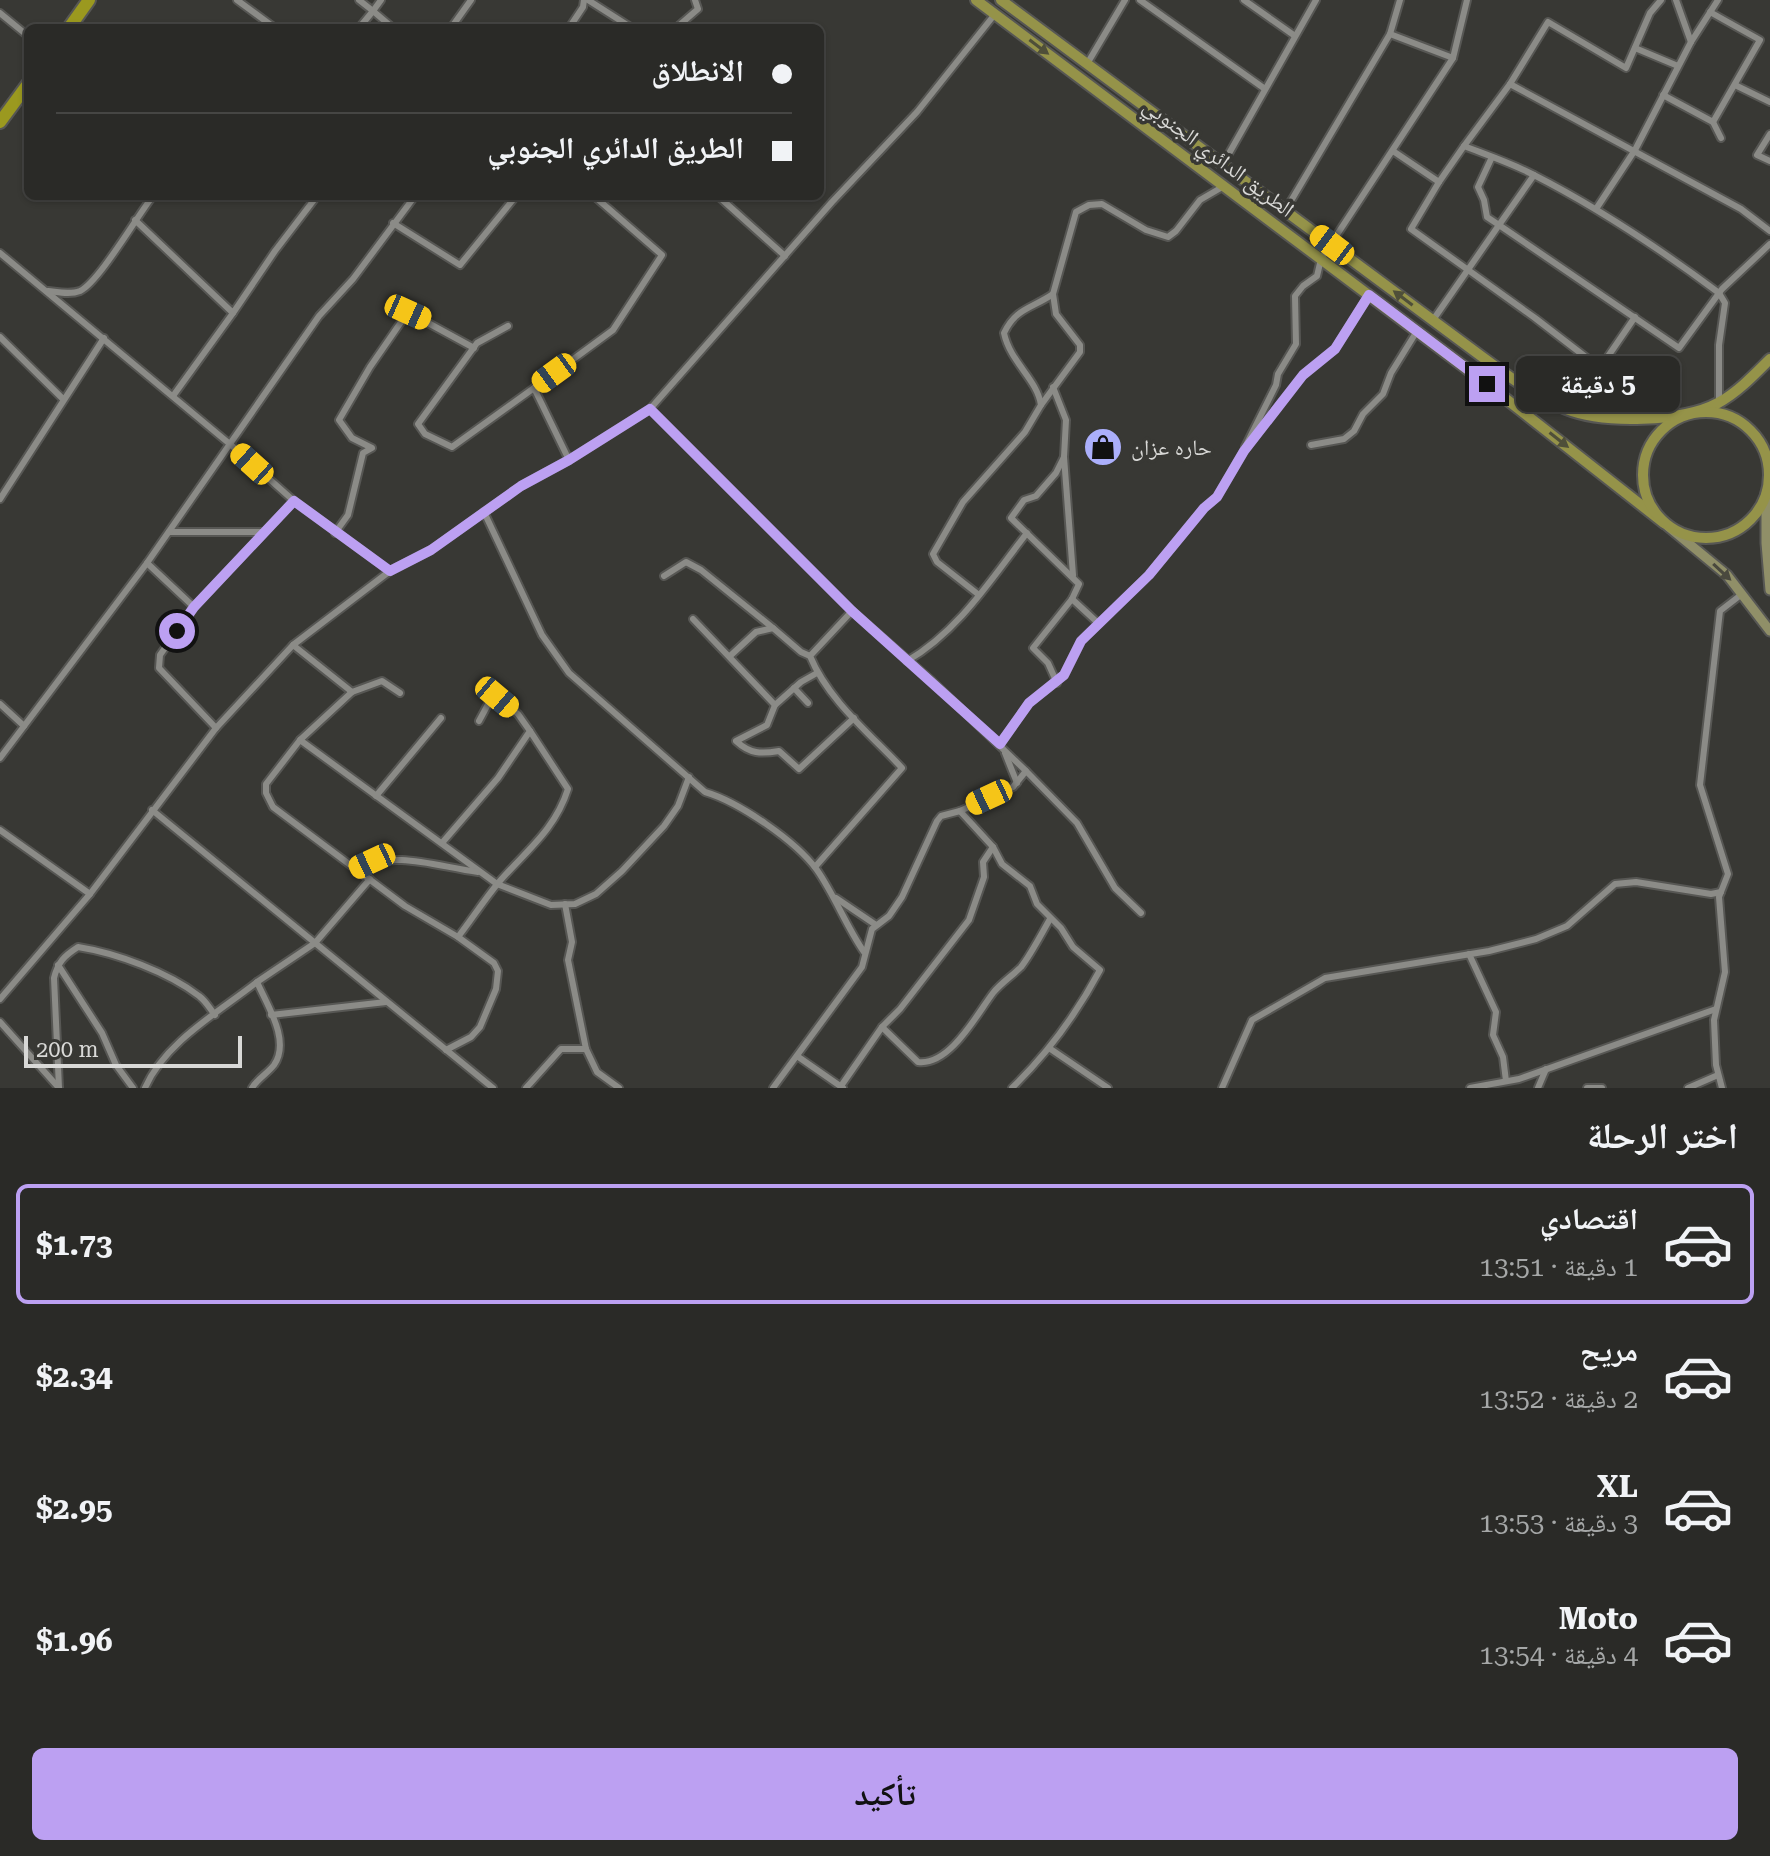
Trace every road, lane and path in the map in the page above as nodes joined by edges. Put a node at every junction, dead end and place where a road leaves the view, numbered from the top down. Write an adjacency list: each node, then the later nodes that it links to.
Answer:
1 (89, 0): 23 (highway)
2 (237, 0): 24 (street)
3 (359, 0): 19 (street)
4 (381, 0): 19 (street)
5 (471, 0): 27 (street)
6 (586, 0): 28 (street); 29 (street)
7 (695, 0): 30 (street)
8 (976, 0): 22 (main road, الطريق الدائري الجنوبي)
9 (1001, 0): 39 (main road, الطريق الدائري الجنوبي)
10 (1125, 0): 39 (street)
11 (1140, 0): 44 (street)
12 (1244, 0): 33 (street)
13 (1316, 0): 33 (street)
14 (1400, 0): 32 (street)
15 (1467, 0): 38 (street)
16 (1661, 0): 37 (street)
17 (1676, 0): 35 (street)
18 (1718, 0): 20 (street)
19 (373, 11): 25 (street); 26 (street)
20 (1710, 12): 34 (street); 35 (street)
21 (0, 13): 31 (street)
22 (995, 14): 59 (main road, الطريق الدائري الجنوبي, one-way to 59); 75 (street)
23 (72, 24)
24 (270, 24)
25 (362, 24)
26 (388, 24)
27 (454, 24)
28 (572, 24)
29 (625, 24)
30 (681, 24)
31 (24, 33)
32 (1390, 34): 38 (street); 67 (street)
33 (1295, 36): 44 (street)
34 (1759, 40): 36 (street); 42 (street)
35 (1691, 42): 40 (street)
36 (1770, 43)
37 (1635, 48): 40 (street); 41 (street)
38 (1453, 58): 53 (street)
39 (1087, 64): 56 (main road, الطريق الدائري الجنوبي)
40 (1678, 66): 45 (street)
41 (1510, 84): 51 (street); 52 (street)
42 (1735, 85): 46 (street); 48 (street)
43 (24, 89): 47 (highway)
44 (1265, 89): 56 (street)
45 (1663, 95): 48 (street); 52 (street)
46 (1770, 102)
47 (0, 122)
48 (1713, 122): 50 (street)
49 (1770, 134): 55 (street)
50 (1721, 138)
51 (1464, 146): 54 (street); 58 (street)
52 (1635, 150): 66 (street); 71 (street)
53 (1393, 151): 58 (street); 73 (street)
54 (1492, 157): 57 (street); 70 (street)
55 (1770, 161)
56 (1222, 164): 67 (main road, الطريق الدائري الجنوبي)
57 (1534, 175): 66 (street); 70 (street)
58 (1439, 182): 77 (street)
59 (1224, 186): 76 (main road, الطريق الدائري الجنوبي); 80 (street)
60 (150, 200): 68 (street)
61 (314, 200): 82 (street)
62 (412, 200): 69 (street)
63 (513, 200): 69 (street)
64 (599, 200): 92 (street)
65 (722, 200): 75 (street)
66 (1596, 209): 79 (street)
67 (1285, 211): 73 (main road, الطريق الدائري الجنوبي)
68 (135, 220): 78 (street); 82 (street)
69 (393, 223): 99 (street)
70 (1499, 225): 77 (street); 83 (street)
71 (1770, 231)
72 (1770, 244): 79 (street)
73 (1332, 245): 76 (street); 84 (main road, الطريق الدائري الجنوبي, one-way to 73)
74 (0, 253): 78 (street)
75 (785, 256): 97 (street)
76 (1321, 259): 81 (main road, الطريق الدائري الجنوبي); 101 (street)
77 (1467, 271): 83 (street); 84 (street)
78 (48, 291): 88 (street)
79 (1719, 293): 83 (street); 95 (street)
80 (1053, 294): 91 (street); 96 (street)
81 (1369, 295): 86 (main road, الطريق الدائري الجنوبي); 101 (street)
82 (233, 313): 93 (street)
83 (1635, 317)
84 (1433, 320): 98 (main road, الطريق الدائري الجنوبي)
85 (508, 326): 89 (street)
86 (1417, 331): 100 (street); 108 (main road, الطريق الدائري الجنوبي, one-way to 108)
87 (0, 337): 94 (street)
88 (104, 338): 93 (street); 94 (street)
89 (474, 348): 92 (street); 111 (street)
90 (1770, 359): 95 (main road)
91 (1053, 387): 96 (street); 102 (street)
92 (534, 388): 103 (street)
93 (173, 396): 99 (street)
94 (63, 399): 105 (street)
95 (1719, 403): 98 (main road)
96 (1041, 405): 119 (street)
97 (650, 409): 103 (street); 122 (street)
98 (1698, 412): 104 (main road); 108 (main road)
99 (231, 445): 106 (street); 109 (street)
100 (1311, 445)
101 (1244, 451): 124 (street)
102 (1064, 457): 112 (street); 115 (street)
103 (569, 460): 107 (street)
104 (1768, 490): 108 (main road); 117 (street)
105 (0, 499)
106 (294, 501): 110 (street); 111 (street)
107 (484, 512): 114 (street); 149 (street)
108 (1664, 523): 118 (street, one-way to 118)
109 (169, 532): 110 (street); 113 (street)
110 (262, 532): 121 (street)
111 (335, 533): 114 (street)
112 (1027, 533): 115 (street); 119 (street)
113 (147, 563): 121 (street); 142 (street)
114 (390, 571): 127 (street)
115 (1073, 575): 120 (street)
116 (664, 576): 125 (street)
117 (1770, 590)
118 (1742, 594): 126 (street); 162 (street)
119 (979, 595): 130 (street)
120 (1072, 599): 124 (street); 132 (street)
121 (194, 607): 143 (street)
122 (852, 611): 129 (street); 130 (street)
123 (693, 619): 128 (street)
124 (1098, 623): 132 (street)
125 (773, 628): 128 (street); 129 (street)
126 (1770, 631)
127 (293, 645): 134 (street); 143 (street)
128 (730, 656): 138 (street)
129 (810, 656): 131 (street)
130 (907, 661): 146 (street)
131 (817, 673): 133 (street); 140 (street)
132 (1057, 683): 146 (street)
133 (794, 688): 136 (street); 138 (street)
134 (352, 692): 135 (street); 145 (street)
135 (400, 693)
136 (808, 703)
137 (0, 704): 142 (street)
138 (775, 705): 140 (street)
139 (441, 718): 151 (street)
140 (854, 718): 157 (street)
141 (479, 721): 144 (street)
142 (24, 726): 147 (street)
143 (216, 728): 152 (street)
144 (530, 731): 155 (street); 161 (street)
145 (300, 740): 151 (street); 158 (street)
146 (1000, 744): 148 (street); 150 (street)
147 (0, 758)
148 (1026, 771): 150 (street); 166 (street)
149 (689, 777): 157 (street); 165 (street)
150 (1017, 783): 153 (street)
151 (376, 796): 155 (street)
152 (152, 810): 163 (street); 170 (street)
153 (960, 811): 156 (street); 168 (street)
154 (0, 830): 163 (street)
155 (442, 843): 159 (street)
156 (993, 847): 167 (street); 181 (street)
157 (815, 867): 164 (street)
158 (357, 868): 159 (street); 160 (street)
159 (480, 872): 161 (street)
160 (370, 879): 169 (street); 170 (street)
161 (497, 884): 165 (street); 169 (street)
162 (1721, 892): 172 (street); 177 (street)
163 (90, 894): 175 (street)
164 (833, 896): 168 (street); 171 (street)
165 (565, 904): 183 (street)
166 (1141, 913)
167 (1050, 919): 181 (street); 182 (street)
168 (876, 925): 171 (street)
169 (458, 937): 184 (street)
170 (315, 943): 174 (street); 176 (street)
171 (864, 952): 185 (street)
172 (1469, 954): 188 (street); 200 (street)
173 (57, 965): 178 (street); 190 (street); 191 (street)
174 (257, 982): 178 (street); 179 (street)
175 (0, 999)
176 (388, 1002): 179 (street); 184 (street)
177 (1716, 1009): 186 (street); 187 (street)
178 (215, 1015): 192 (street)
179 (271, 1015): 193 (street)
180 (0, 1022): 190 (street)
181 (882, 1027): 189 (street)
182 (1049, 1048): 198 (street); 199 (street)
183 (586, 1049): 195 (street); 196 (street)
184 (446, 1050): 194 (street)
185 (797, 1056): 189 (street); 197 (street)
186 (1546, 1069): 188 (street); 202 (street)
187 (1718, 1075): 205 (street); 206 (street)
188 (1506, 1081): 201 (street)
189 (842, 1087)
190 (59, 1088)
191 (133, 1088)
192 (145, 1088)
193 (252, 1088)
194 (493, 1088)
195 (526, 1088)
196 (619, 1088)
197 (773, 1088)
198 (1012, 1088)
199 (1108, 1088)
200 (1222, 1088)
201 (1470, 1088)
202 (1538, 1088)
203 (1587, 1088): 204 (street)
204 (1602, 1088)
205 (1688, 1088)
206 (1722, 1088)

